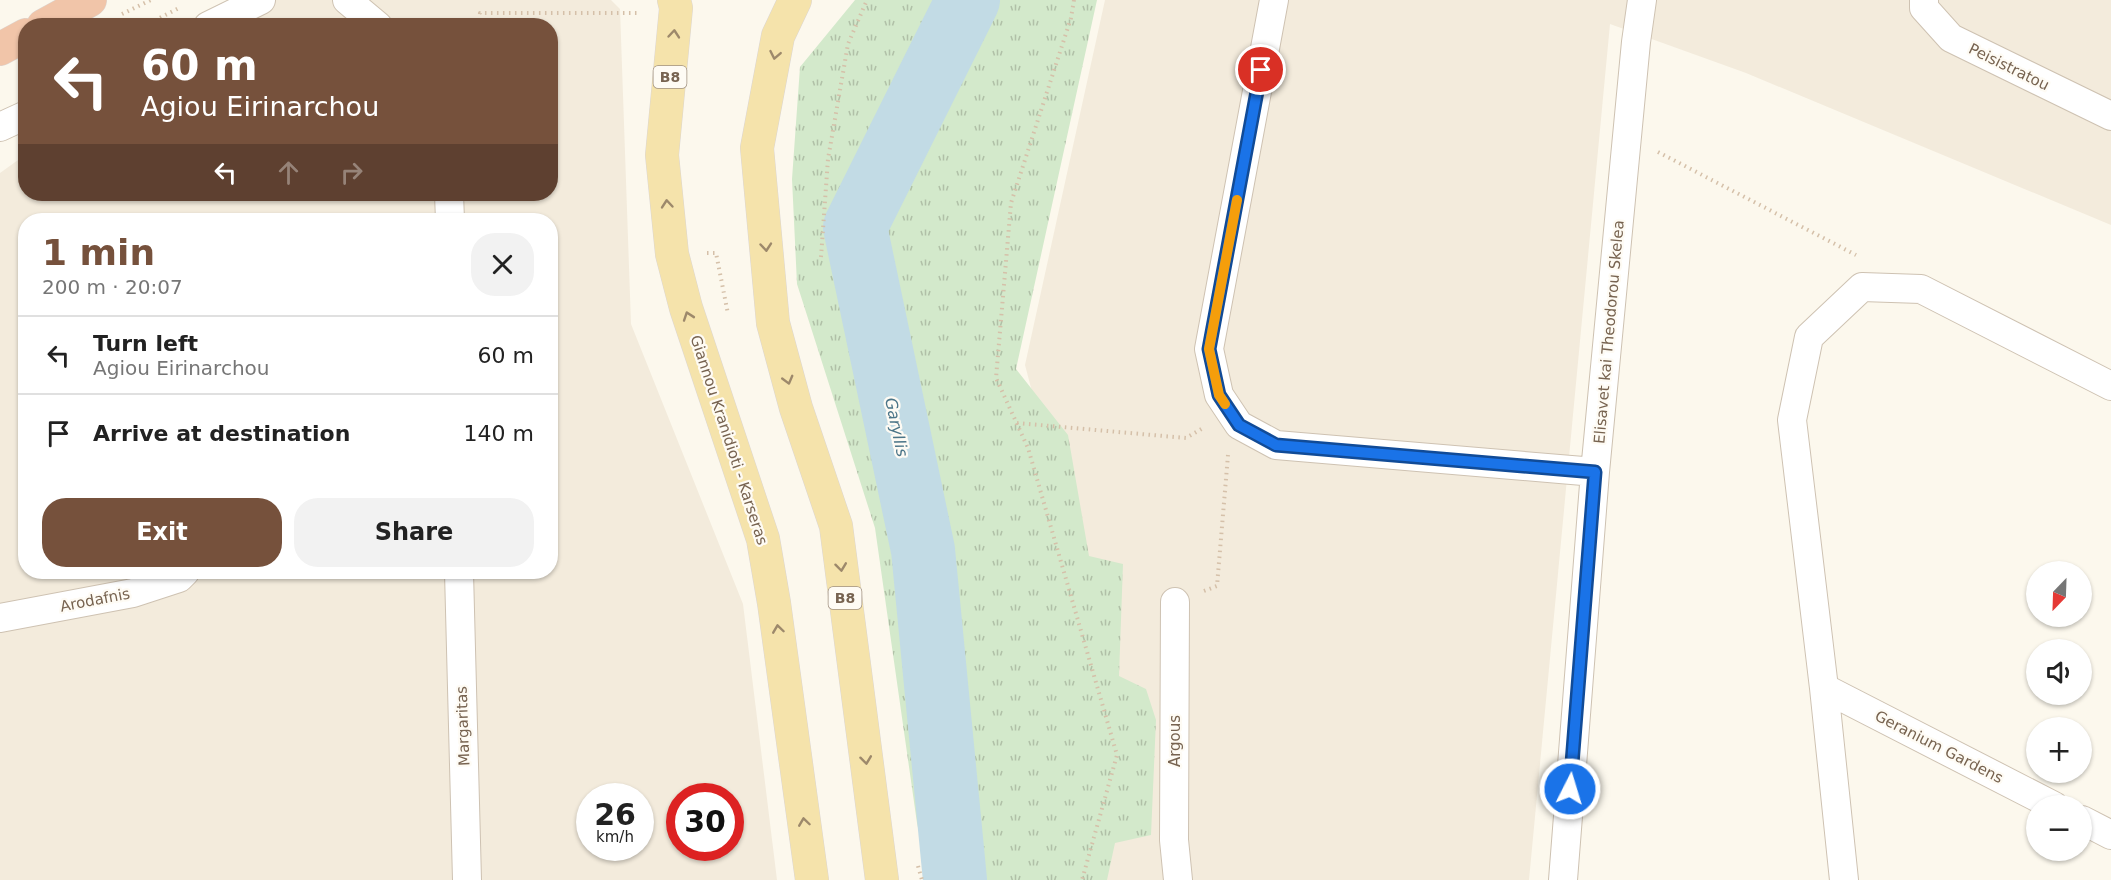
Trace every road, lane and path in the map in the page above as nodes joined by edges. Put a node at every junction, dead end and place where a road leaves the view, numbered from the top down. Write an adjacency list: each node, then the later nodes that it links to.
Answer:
1 (151, 0): 12 (path)
2 (261, 0): 15 (street)
3 (347, 0): 16 (street)
4 (795, 0): 44 (main road, B8, one-way to 44)
5 (867, 0): 26 (path)
6 (1074, 0): 30 (path)
7 (1274, 0): 29 (street)
8 (1642, 0): 23 (street, Elisavet kai Theodorou Skelea)
9 (1924, 0): 20 (street, Peisistratou)
10 (184, 5): 14 (path)
11 (661, 7): 17 (path); 43 (main road, Giannou Kranidioti - Karseras / B8, one-way to 11)
12 (102, 9): 13 (highway)
13 (71, 18)
14 (159, 18)
15 (224, 18)
16 (368, 18)
17 (480, 18)
18 (18, 39): 19 (highway)
19 (0, 49)
20 (2111, 116)
21 (18, 119): 22 (street)
22 (0, 127)
23 (1628, 136): 25 (path); 32 (street, Elisavet kai Theodorou Skelea)
24 (706, 253): 27 (path)
25 (1858, 256)
26 (821, 257)
27 (730, 325)
28 (2111, 386): 38 (street)
29 (1230, 412): 30 (path); 32 (street)
30 (1017, 423): 45 (path)
31 (1227, 460): 35 (path)
32 (1595, 472): 47 (street, Elisavet kai Theodorou Skelea)
33 (176, 579): 37 (street, Arodafnis)
34 (459, 579): 42 (street, Margaritas)
35 (1217, 586)
36 (1175, 602): 46 (street, Argous)
37 (0, 618)
38 (1824, 688): 39 (street, Geranium Gardens); 48 (street)
39 (2033, 795)
40 (2092, 825): 41 (street)
41 (2111, 835)
42 (467, 880)
43 (812, 880)
44 (882, 880)
45 (1082, 880)
46 (1178, 880)
47 (1563, 880)
48 (1844, 880)

